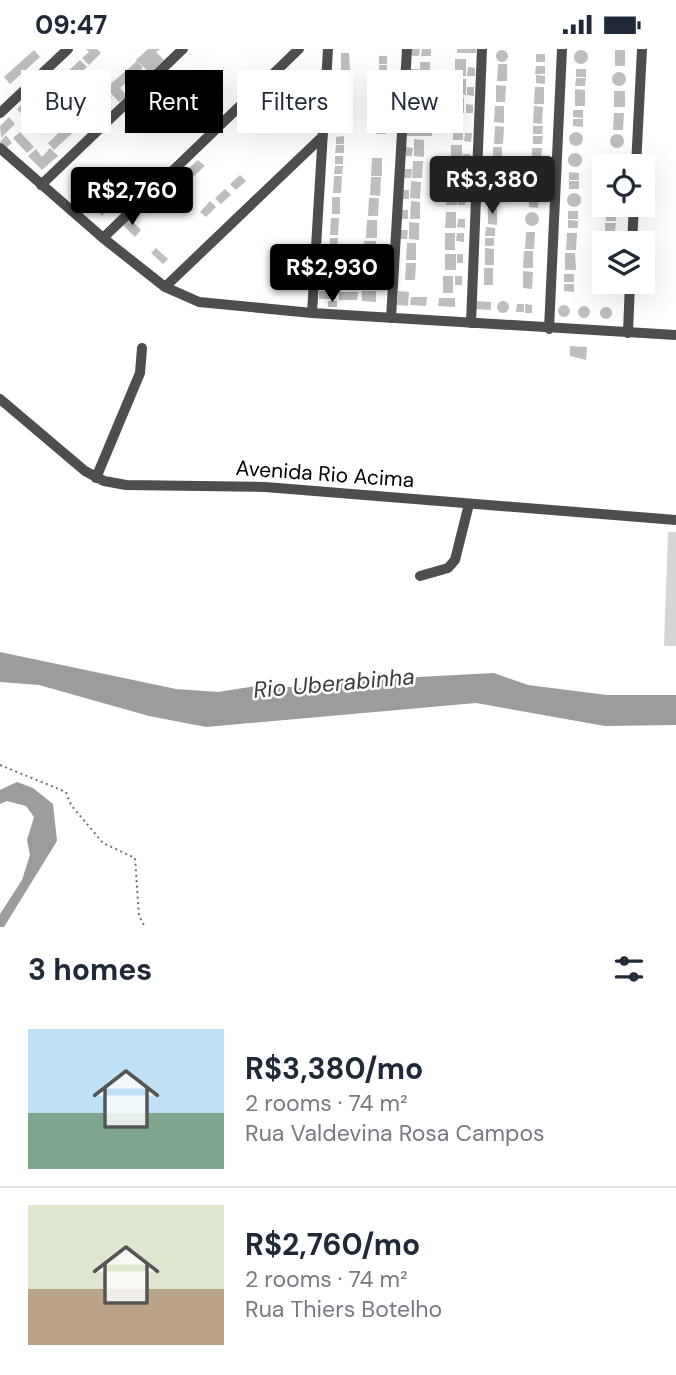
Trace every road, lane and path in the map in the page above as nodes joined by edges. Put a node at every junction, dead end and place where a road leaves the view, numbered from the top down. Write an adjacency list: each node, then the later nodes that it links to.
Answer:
1 (68, 49): 9 (street)
2 (183, 49): 13 (street)
3 (299, 49): 14 (street)
4 (328, 49): 10 (street)
5 (407, 49): 18 (street)
6 (482, 49): 19 (street)
7 (562, 49): 20 (street)
8 (642, 49): 12 (street)
9 (0, 113)
10 (323, 137): 15 (street); 17 (street)
11 (0, 148): 13 (street)
12 (637, 154)
13 (41, 185): 14 (street)
14 (103, 238): 15 (street)
15 (165, 287): 17 (street)
16 (630, 294): 21 (street)
17 (312, 313): 18 (street)
18 (391, 318): 19 (street)
19 (471, 323): 20 (street)
20 (549, 329): 21 (street)
21 (628, 333): 22 (street)
22 (676, 335)
23 (142, 348): 25 (street)
24 (0, 399): 25 (street, Avenida Rio Acima)
25 (96, 478): 26 (street, Avenida Rio Acima)
26 (469, 504): 27 (street, Avenida Rio Acima); 28 (street)
27 (676, 520)
28 (420, 576)
29 (0, 765): 30 (path)
30 (145, 927)

